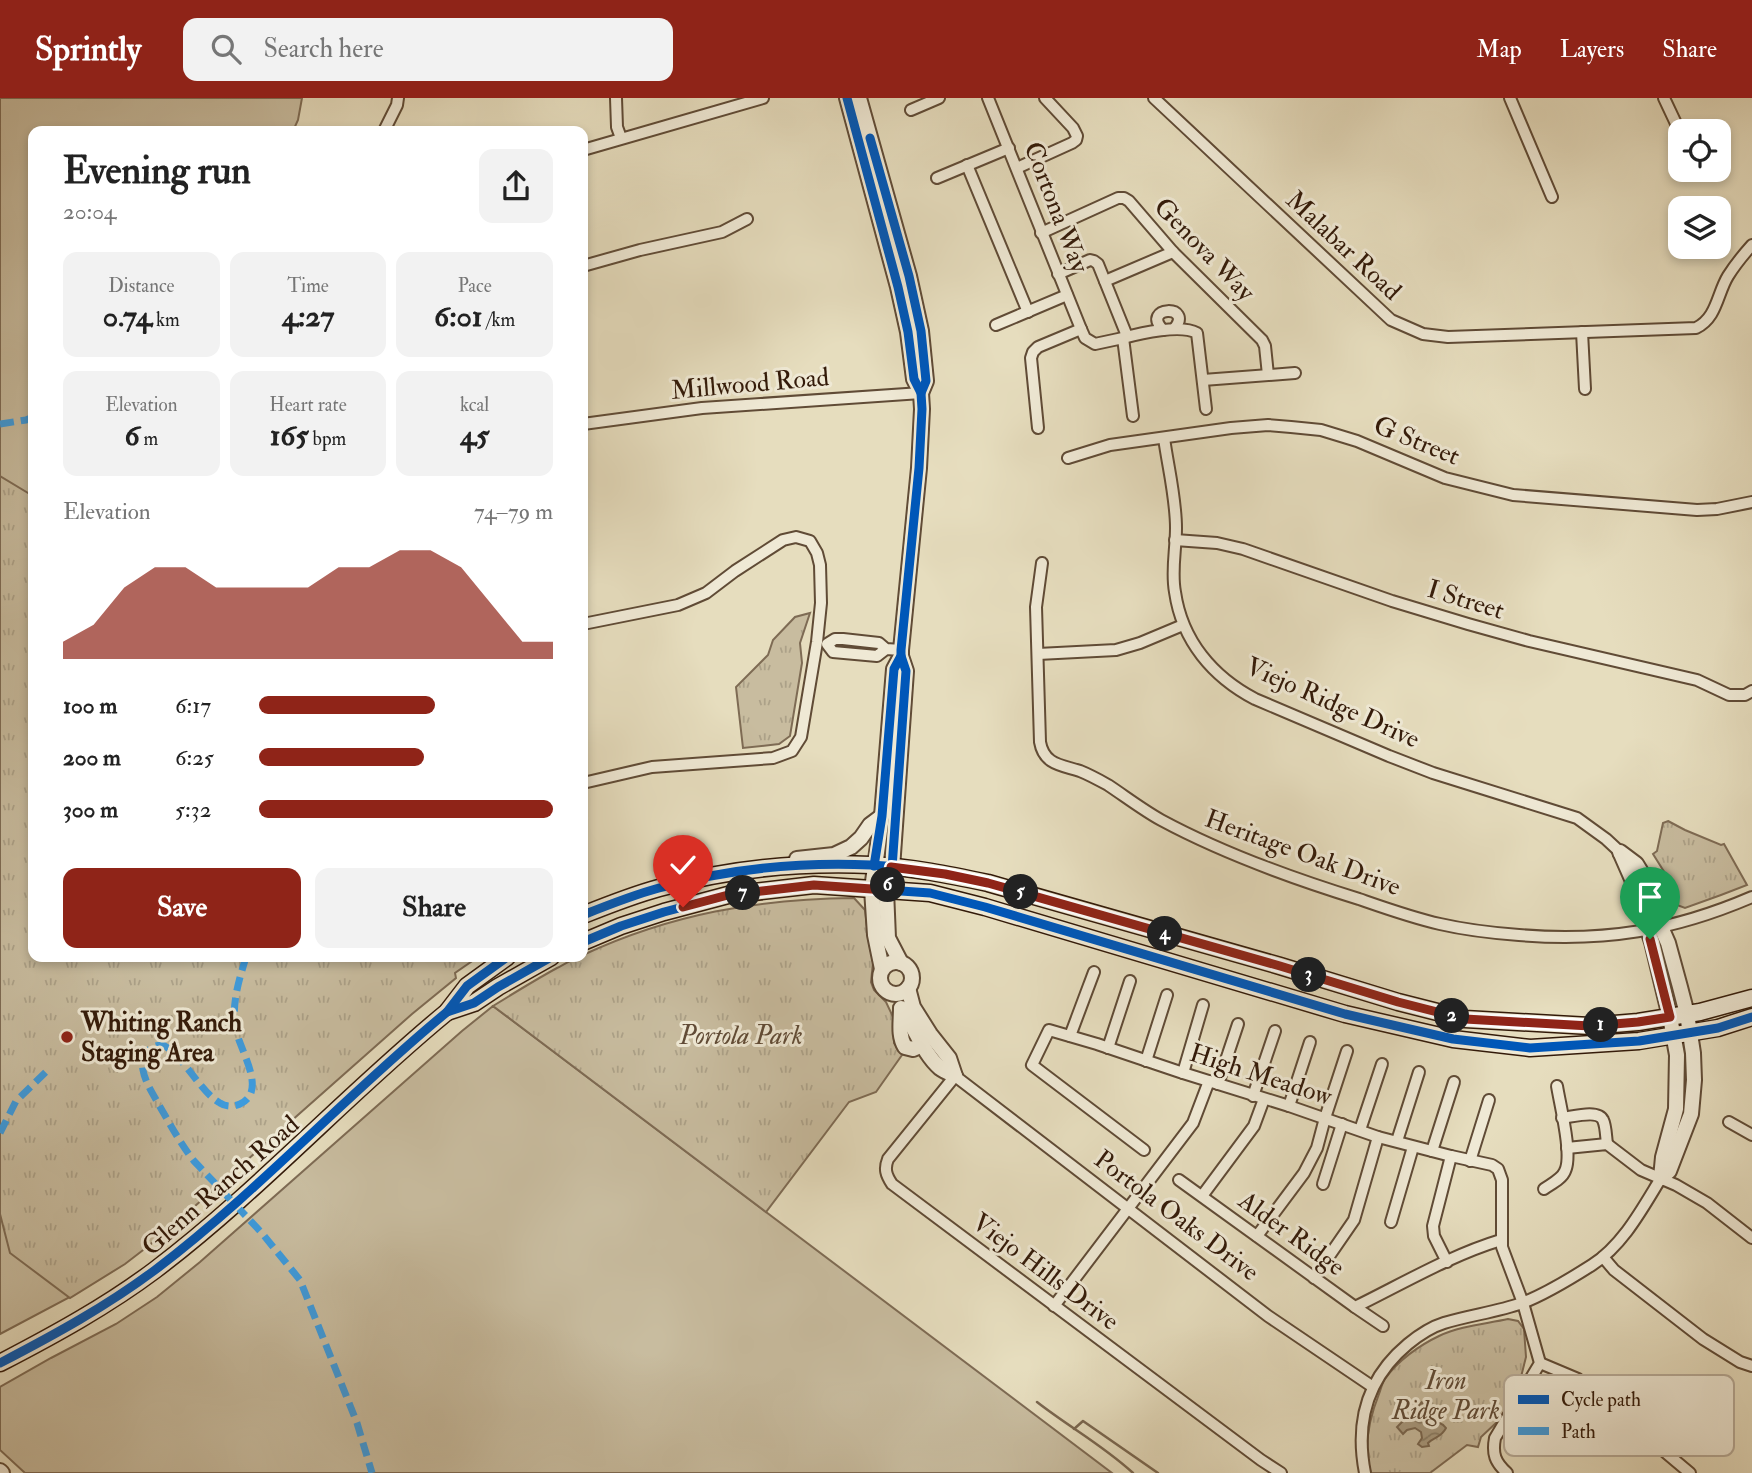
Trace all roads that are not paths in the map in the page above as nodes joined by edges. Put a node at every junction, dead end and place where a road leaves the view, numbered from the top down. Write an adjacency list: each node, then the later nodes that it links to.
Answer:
1 (398, 98): 13 (street)
2 (616, 98): 14 (street)
3 (762, 98): 14 (street)
4 (856, 98): 38 (street)
5 (939, 98): 11 (street)
6 (988, 98): 16 (street, Cortona Way)
7 (1045, 98): 18 (street)
8 (1154, 98): 32 (street, Malabar Road)
9 (1510, 98): 20 (street)
10 (1664, 98): 12 (street)
11 (911, 110)
12 (1674, 119)
13 (386, 126)
14 (621, 138): 15 (street)
15 (588, 148)
16 (1009, 148): 17 (street); 18 (street, Cortona Way)
17 (967, 165): 19 (street); 29 (street)
18 (1017, 168): 22 (street, Cortona Way)
19 (937, 178)
20 (1552, 197)
21 (747, 219): 25 (street)
22 (1041, 233): 24 (street, Genova Way); 26 (street, Cortona Way)
23 (1752, 245): 32 (street, Malabar Road)
24 (1173, 252): 27 (street); 35 (street, Genova Way)
25 (588, 265)
26 (1058, 274): 27 (street); 28 (street, Cortona Way)
27 (1105, 281): 33 (street)
28 (1066, 295): 29 (street); 31 (street, Cortona Way)
29 (1028, 312): 30 (street)
30 (996, 325)
31 (1081, 329): 33 (street); 42 (street)
32 (1582, 332): 37 (street)
33 (1125, 337): 36 (street); 40 (street)
34 (1295, 373): 35 (street)
35 (1268, 375): 36 (street)
36 (1203, 380): 39 (street)
37 (1585, 389)
38 (921, 393): 41 (street, Millwood Road); 54 (street)
39 (1206, 409)
40 (1133, 416)
41 (588, 423)
42 (1038, 428)
43 (1164, 438): 44 (street, G Street); 45 (street, G Street); 46 (street, Viejo Ridge Drive)
44 (1069, 458)
45 (1752, 502)
46 (1175, 540): 49 (street, Viejo Ridge Drive); 56 (street, I Street)
47 (1042, 564): 55 (street, Heritage Oak Drive)
48 (588, 623): 51 (street)
49 (1183, 625): 55 (street); 59 (street, Viejo Ridge Drive)
50 (843, 639): 51 (street); 52 (street); 53 (street)
51 (822, 643): 53 (street); 57 (street)
52 (886, 649): 53 (street); 54 (street)
53 (842, 653)
54 (901, 653): 58 (street); 61 (street, Portola Oaks Drive)
55 (1038, 654): 66 (street, Heritage Oak Drive)
56 (1748, 693)
57 (588, 782)
58 (882, 816): 60 (street); 62 (street)
59 (1620, 852): 66 (street, Viejo Ridge Drive)
60 (874, 866): 61 (main road); 62 (main road); 63 (street)
61 (891, 867): 63 (street, Portola Oaks Drive); 80 (main road)
62 (744, 871): 65 (main road)
63 (879, 889): 67 (main road); 70 (street, Portola Oaks Drive); 71 (street, Portola Oaks Drive); 85 (main road)
64 (1752, 897): 66 (street, Heritage Oak Drive)
65 (588, 913)
66 (1654, 929): 79 (street, Viejo Ridge Drive); 80 (street, Viejo Ridge Drive)
67 (588, 940)
68 (500, 962): 78 (main road, Glenn Ranch Road)
69 (542, 962): 78 (main road, Glenn Ranch Road)
70 (901, 963): 71 (street); 74 (street, Portola Oaks Drive)
71 (882, 969): 74 (street, Portola Oaks Drive)
72 (1094, 972): 86 (street)
73 (1130, 981): 89 (street)
74 (903, 991): 87 (street, Portola Oaks Drive); 87 (street, Portola Oaks Drive)
75 (1167, 995): 91 (street)
76 (1752, 998): 79 (main road)
77 (1203, 1004): 94 (street)
78 (447, 1012): 136 (main road, Glenn Ranch Road)
79 (1687, 1013): 80 (main road); 84 (street, Viejo Ridge Drive)
80 (1670, 1017): 85 (street, Viejo Ridge Drive)
81 (1752, 1017): 84 (main road)
82 (1238, 1024): 97 (street)
83 (1275, 1031): 99 (street, Alder Ridge)
84 (1690, 1033): 85 (main road); 103 (street, Viejo Ridge Drive)
85 (1673, 1035): 102 (street, Viejo Ridge Drive)
86 (1070, 1036): 89 (street, High Meadow); 115 (street, High Meadow)
87 (926, 1040): 95 (street, Portola Oaks Drive)
88 (1310, 1042): 101 (street)
89 (1108, 1048): 91 (street, High Meadow)
90 (1347, 1051): 104 (street)
91 (1146, 1061): 94 (street, High Meadow)
92 (1382, 1064): 108 (street)
93 (1419, 1072): 111 (street)
94 (1183, 1073): 97 (street, High Meadow)
95 (956, 1076): 124 (street, Portola Oaks Drive); 133 (street, Viejo Hills Drive)
96 (1454, 1082): 116 (street)
97 (1213, 1083): 99 (street, High Meadow); 124 (street)
98 (1557, 1086): 105 (street)
99 (1258, 1097): 101 (street, High Meadow); 123 (street, Alder Ridge)
100 (1489, 1100): 118 (street)
101 (1289, 1106): 104 (street, High Meadow)
102 (1676, 1109): 103 (street); 119 (street, Viejo Ridge Drive)
103 (1691, 1114): 119 (street, Viejo Ridge Drive)
104 (1325, 1118): 107 (street, High Meadow); 126 (street)
105 (1562, 1118): 112 (street); 114 (street)
106 (1730, 1122): 109 (street)
107 (1342, 1124): 108 (street, High Meadow); 121 (street)
108 (1360, 1130): 110 (street, High Meadow)
109 (1752, 1135)
110 (1378, 1137): 111 (street, High Meadow); 131 (street)
111 (1397, 1141): 113 (street, High Meadow)
112 (1607, 1144): 114 (street); 119 (street)
113 (1413, 1147): 116 (street, High Meadow); 125 (street)
114 (1567, 1148): 122 (street)
115 (1144, 1150)
116 (1433, 1151): 117 (street, High Meadow)
117 (1451, 1156): 118 (street, High Meadow); 130 (street)
118 (1470, 1160): 128 (street, High Meadow)
119 (1661, 1178): 127 (street); 129 (street, Viejo Ridge Drive)
120 (1179, 1180): 123 (street, Alder Ridge)
121 (1323, 1184)
122 (1544, 1189)
123 (1202, 1196): 126 (street, Alder Ridge)
124 (1128, 1209): 133 (street); 141 (street, Portola Oaks Drive)
125 (1391, 1222)
126 (1257, 1237): 131 (street, Alder Ridge)
127 (1752, 1238)
128 (1501, 1240): 130 (street, Alder Ridge); 132 (street, High Meadow)
129 (1603, 1257): 132 (street, Viejo Ridge Drive); 138 (street)
130 (1447, 1262): 134 (street, Alder Ridge)
131 (1314, 1278): 134 (street, Alder Ridge)
132 (1523, 1303): 137 (street, High Meadow); 141 (street, Viejo Ridge Drive)
133 (1054, 1306): 144 (street, Viejo Hills Drive)
134 (1355, 1307): 135 (street, Alder Ridge)
135 (1383, 1326)
136 (0, 1363)
137 (1540, 1363): 139 (street); 140 (street)
138 (1752, 1366)
139 (1533, 1375)
140 (1568, 1375)
141 (1373, 1387): 145 (street, Viejo Ridge Drive)
142 (1504, 1422): 146 (street)
143 (1669, 1456): 147 (street)
144 (1281, 1473)
145 (1365, 1473)
146 (1507, 1473)
147 (1690, 1473)

